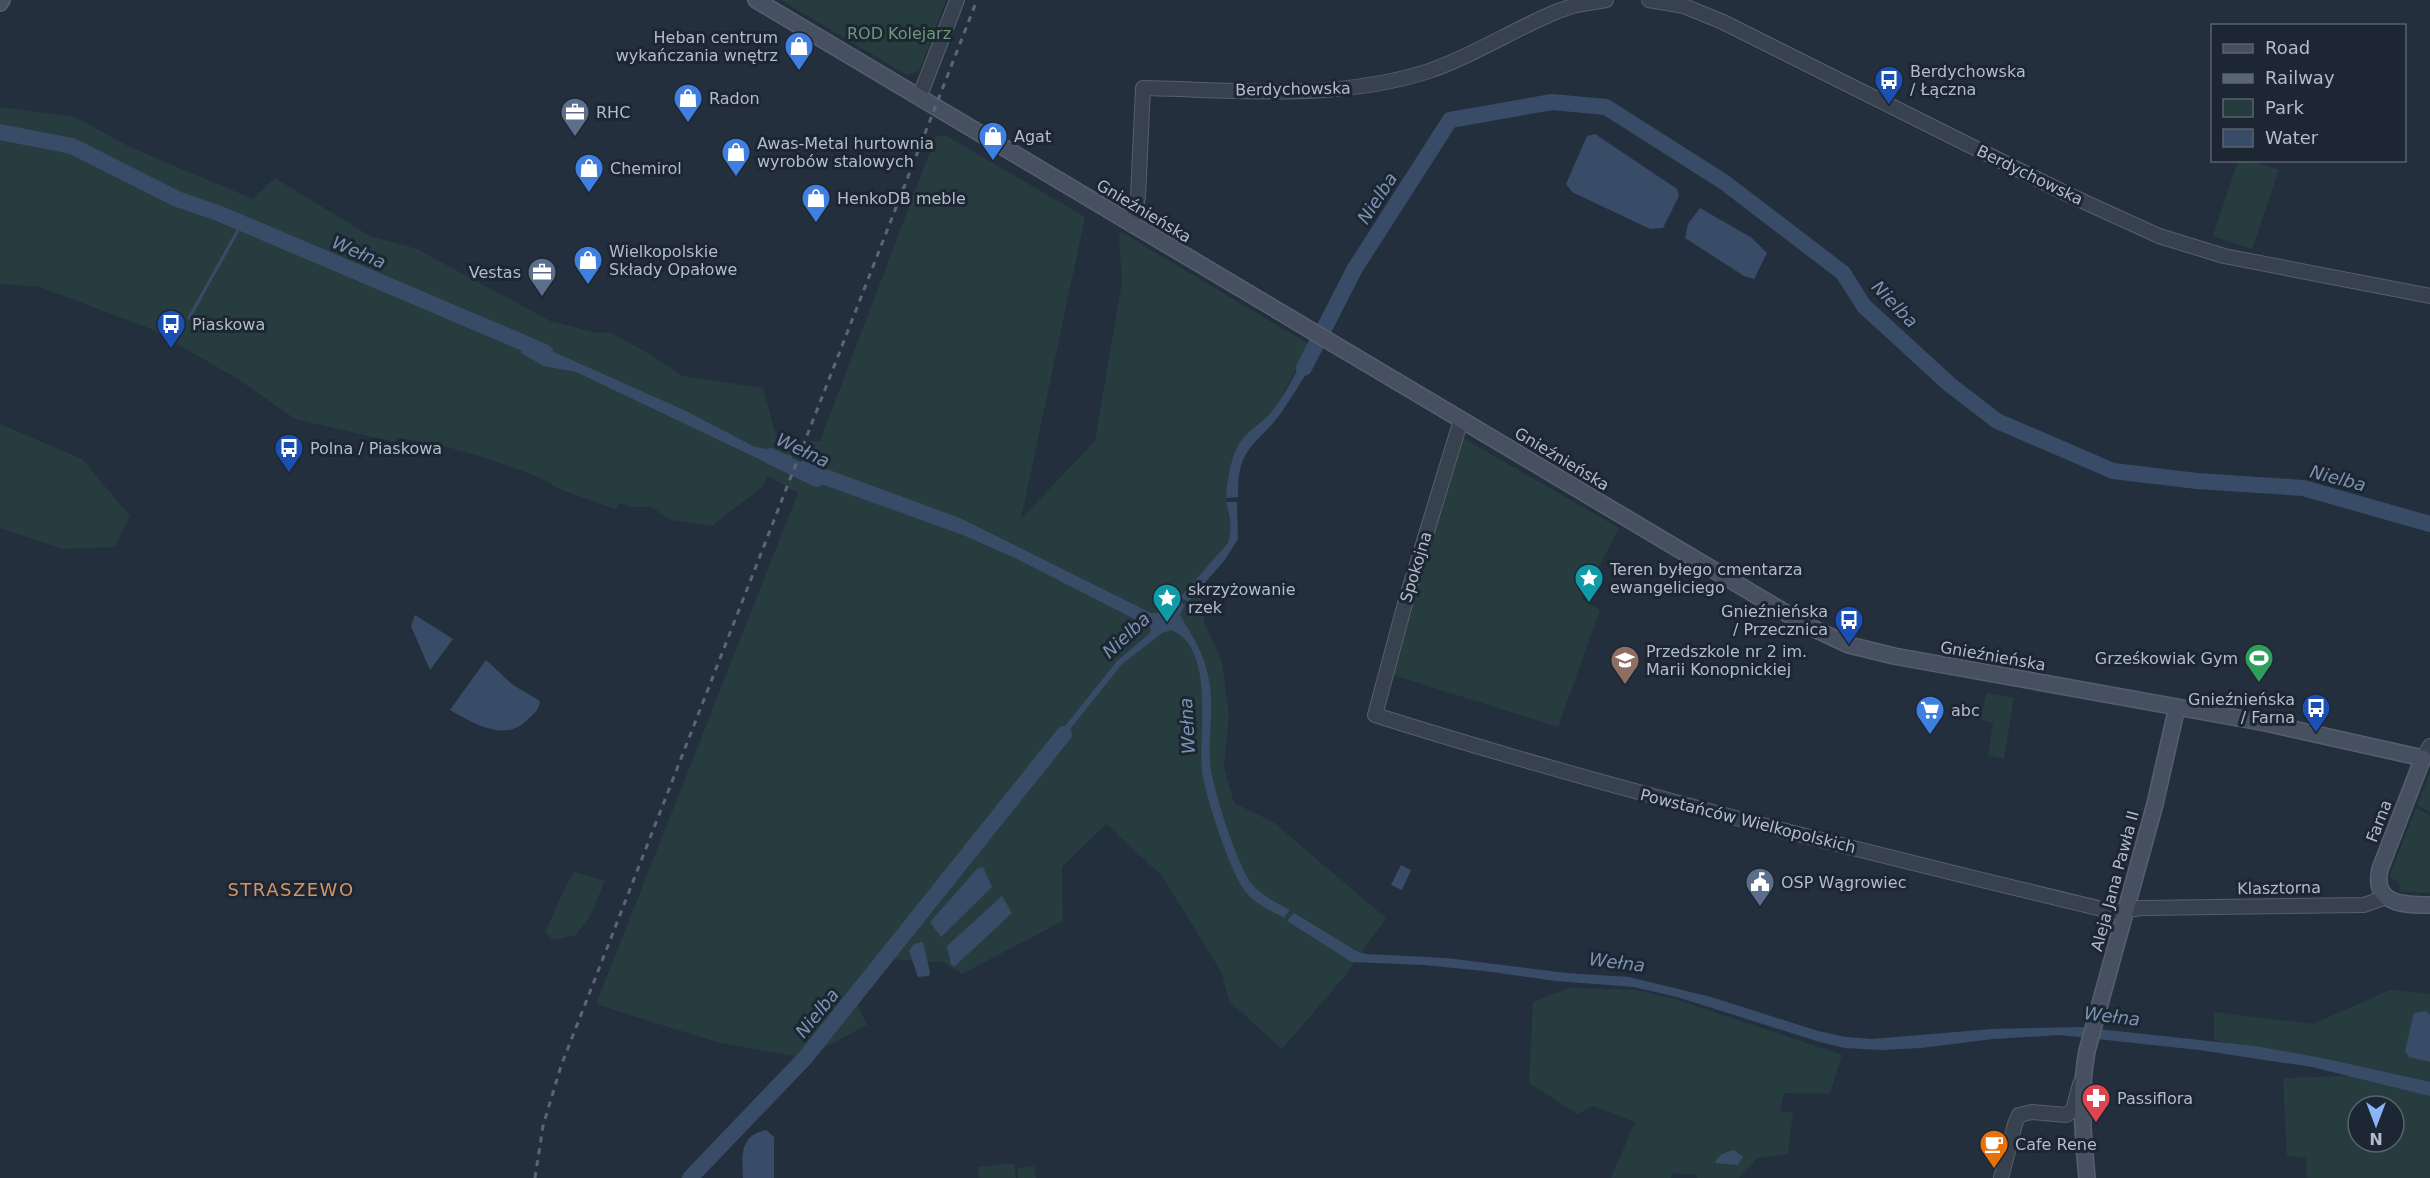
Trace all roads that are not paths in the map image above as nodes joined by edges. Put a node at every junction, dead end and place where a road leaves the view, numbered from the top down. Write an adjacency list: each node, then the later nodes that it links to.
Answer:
1 (756, 0): 5 (main road, Gnieźnieńska)
2 (957, 0): 5 (street)
3 (1606, 0): 6 (street, Berdychowska)
4 (1649, 0): 7 (street, Berdychowska)
5 (919, 98): 6 (main road, Gnieźnieńska)
6 (1132, 225): 8 (main road, Gnieźnieńska)
7 (2430, 296)
8 (1461, 420): 9 (main road, Gnieźnieńska); 10 (street, Spokojna)
9 (2177, 707): 11 (main road, Gnieźnieńska); 14 (main road, Aleja Jana Pawła II)
10 (1375, 715): 14 (street, Powstańców Wielkopolskich)
11 (2427, 752): 12 (main road, Farna)
12 (2386, 897): 13 (main road); 14 (street, Klasztorna)
13 (2430, 905)
14 (2125, 910): 15 (main road, Aleja Jana Pawła II)
15 (2086, 1058): 16 (street); 17 (main road, Aleja Jana Pawła II)
16 (2001, 1178)
17 (2087, 1178)

